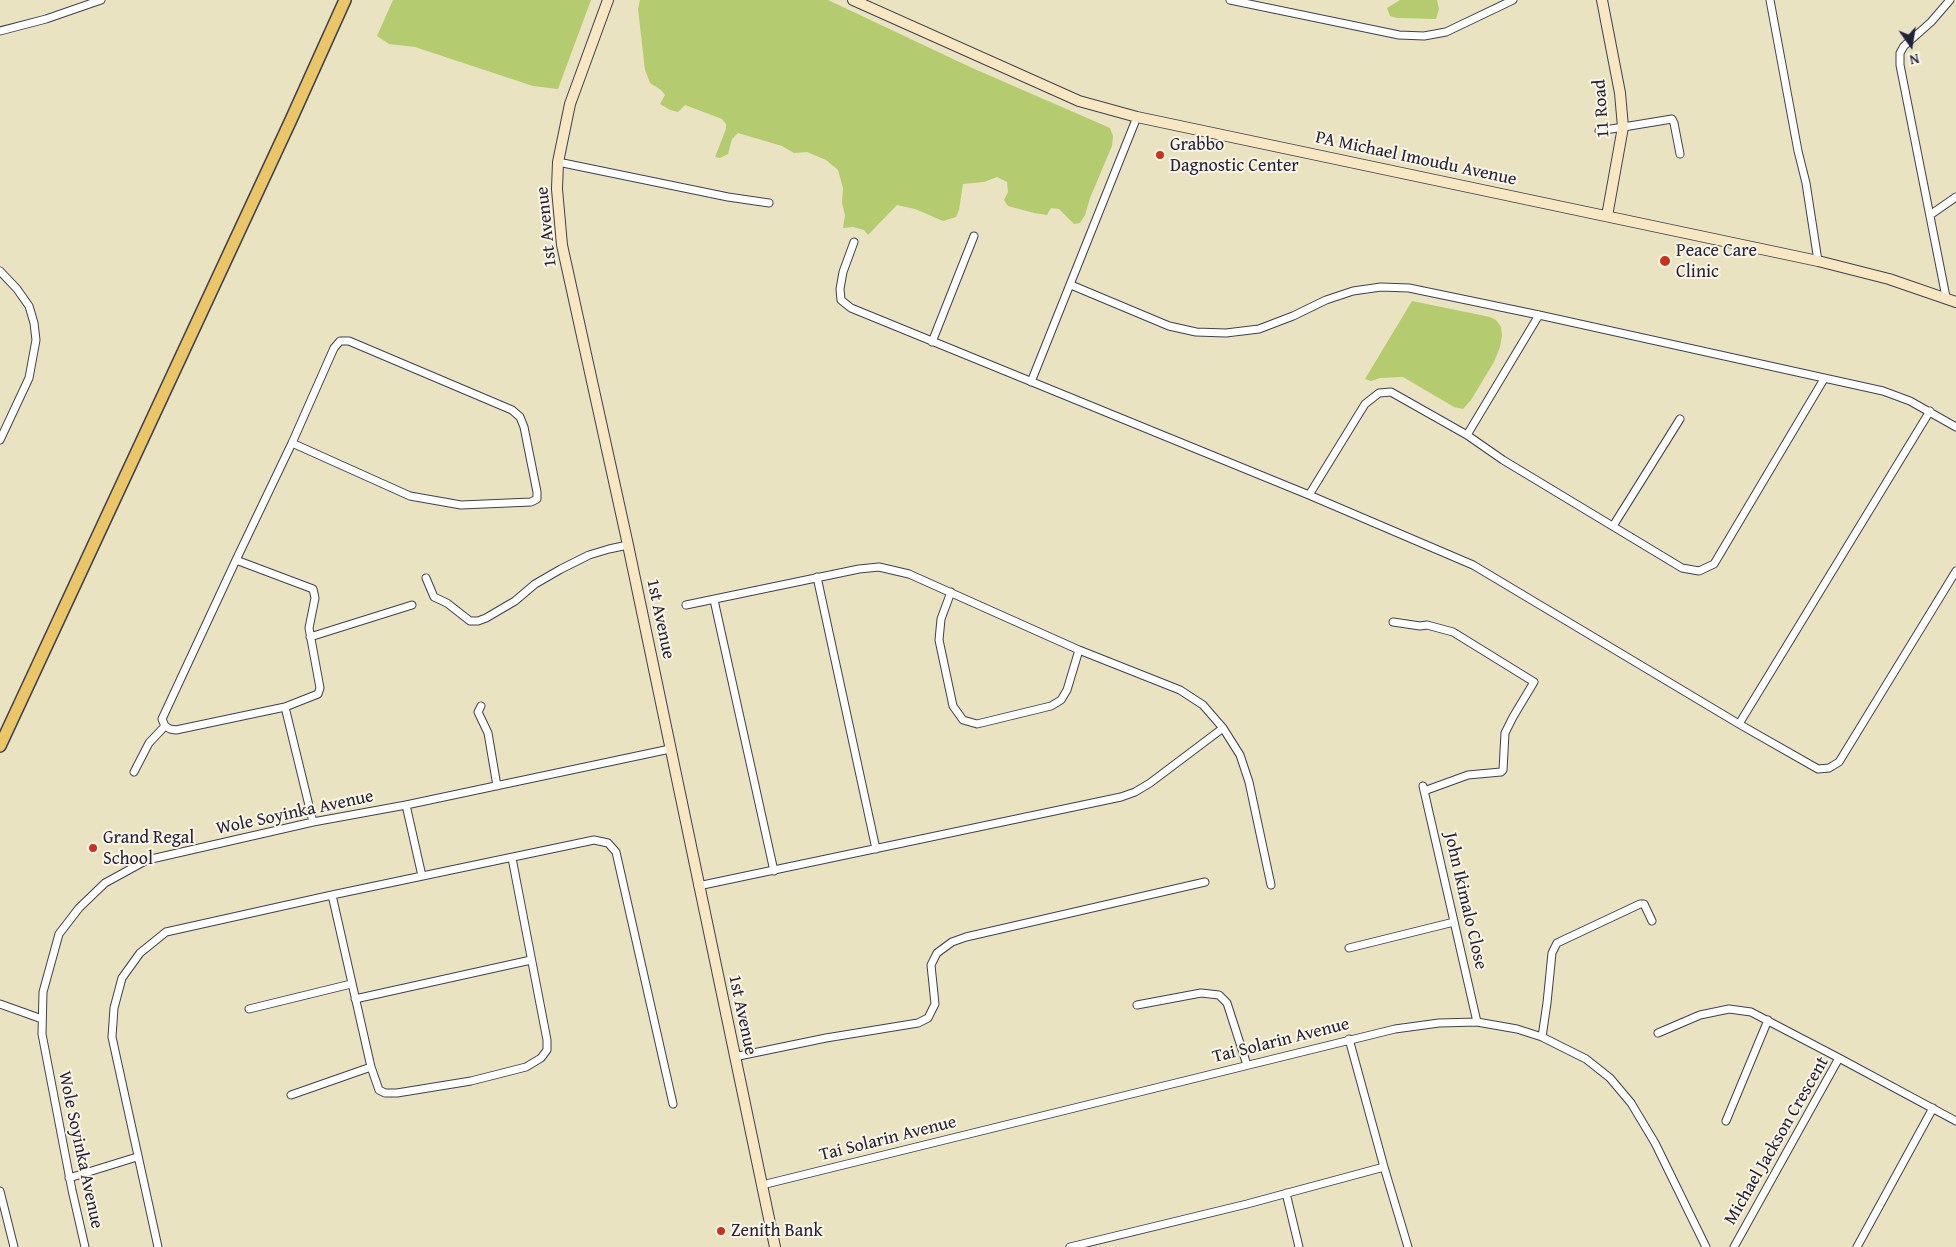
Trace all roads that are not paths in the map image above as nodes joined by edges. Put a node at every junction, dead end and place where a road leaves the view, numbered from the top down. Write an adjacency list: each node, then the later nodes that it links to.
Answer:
1 (101, 0): 11 (street)
2 (345, 0): 57 (main road)
3 (608, 0): 16 (street, 1st Avenue)
4 (853, 0): 12 (street, PA Michael Imoudu Avenue)
5 (1230, 0): 10 (street)
6 (1513, 0): 10 (street)
7 (1602, 0): 13 (street, 11 Road)
8 (1770, 0): 23 (street)
9 (1950, 0): 19 (street)
10 (1238, 1)
11 (0, 31)
12 (1137, 117): 20 (street, PA Michael Imoudu Avenue); 25 (street)
13 (1623, 127): 14 (street); 15 (street); 20 (street, 11 Road)
14 (1599, 131)
15 (1680, 154)
16 (558, 162): 18 (street); 40 (street, 1st Avenue)
17 (1956, 197): 19 (street)
18 (769, 203)
19 (1930, 215): 26 (street)
20 (1607, 216): 23 (street, PA Michael Imoudu Avenue)
21 (974, 236): 29 (street)
22 (854, 242): 29 (street)
23 (1818, 261): 26 (street, PA Michael Imoudu Avenue)
24 (0, 271): 36 (street)
25 (1071, 285): 28 (street); 31 (street)
26 (1946, 297): 27 (street, PA Michael Imoudu Avenue)
27 (1956, 302)
28 (1539, 315): 30 (street); 35 (street)
29 (932, 342): 31 (street)
30 (1824, 379): 32 (street); 39 (street)
31 (1031, 382): 38 (street)
32 (1930, 411): 34 (street); 54 (street)
33 (1680, 419): 39 (street)
34 (1956, 427)
35 (1467, 435): 38 (street); 39 (street)
36 (0, 440)
37 (292, 443): 37 (street); 41 (street)
38 (1309, 495): 54 (street)
39 (1613, 526)
40 (628, 545): 44 (street); 58 (street, 1st Avenue)
41 (236, 560): 50 (street); 55 (street)
42 (1956, 571): 54 (street)
43 (817, 577): 45 (street); 46 (street); 63 (street)
44 (426, 578)
45 (951, 592): 51 (street); 51 (street)
46 (714, 600): 48 (street); 65 (street)
47 (412, 605): 50 (street)
48 (686, 605)
49 (1393, 622): 71 (street, John Ikimalo Close)
50 (310, 638): 53 (street)
51 (1079, 650): 56 (street)
52 (481, 706): 60 (street)
53 (285, 707): 55 (street); 62 (street)
54 (1739, 724)
55 (165, 726): 59 (street)
56 (1223, 728): 63 (street); 68 (street)
57 (0, 746)
58 (670, 749): 60 (street, Wole Soyinka Avenue); 69 (street, 1st Avenue)
59 (134, 772)
60 (497, 786): 61 (street, Wole Soyinka Avenue)
61 (406, 805): 62 (street, Wole Soyinka Avenue); 66 (street)
62 (313, 822): 80 (street, Wole Soyinka Avenue)
63 (876, 849): 65 (street)
64 (512, 858): 66 (street); 74 (street); 91 (street)
65 (774, 871): 69 (street)
66 (422, 876): 70 (street)
67 (1205, 882): 86 (street)
68 (1271, 885)
69 (698, 886): 86 (street, 1st Avenue)
70 (332, 895): 75 (street); 95 (street)
71 (1454, 922): 73 (street); 82 (street, John Ikimalo Close)
72 (1652, 922): 84 (street)
73 (1349, 948)
74 (531, 960): 76 (street); 89 (street)
75 (352, 984): 76 (street); 79 (street)
76 (355, 999): 89 (street)
77 (0, 1004): 80 (street)
78 (1137, 1005): 88 (street)
79 (249, 1009)
80 (42, 1019): 97 (street, Wole Soyinka Avenue)
81 (1768, 1020): 83 (street); 87 (street); 93 (street)
82 (1477, 1022): 84 (street, Tai Solarin Avenue); 85 (street, Tai Solarin Avenue)
83 (1658, 1033)
84 (1542, 1037): 109 (street, Tai Solarin Avenue)
85 (1349, 1039): 88 (street, Tai Solarin Avenue); 96 (street)
86 (734, 1057): 98 (street, 1st Avenue)
87 (1839, 1058): 92 (street, Michael Jackson Crescent); 110 (street, Michael Jackson Crescent)
88 (1247, 1065): 98 (street, Tai Solarin Avenue)
89 (371, 1067): 90 (street)
90 (291, 1095)
91 (673, 1104)
92 (1933, 1108): 94 (street, Michael Jackson Crescent); 111 (street)
93 (1726, 1121)
94 (1956, 1121)
95 (137, 1157): 97 (street); 104 (street)
96 (1384, 1167): 100 (street); 108 (street)
97 (69, 1178): 103 (street, Wole Soyinka Avenue)
98 (762, 1185): 105 (street, 1st Avenue)
99 (0, 1191): 102 (street)
100 (1286, 1193): 101 (street); 107 (street)
101 (1086, 1245): 106 (street)
102 (14, 1247)
103 (85, 1247)
104 (158, 1247)
105 (775, 1247)
106 (1070, 1247)
107 (1299, 1247)
108 (1408, 1247)
109 (1706, 1247)
110 (1734, 1247)
111 (1857, 1247)

